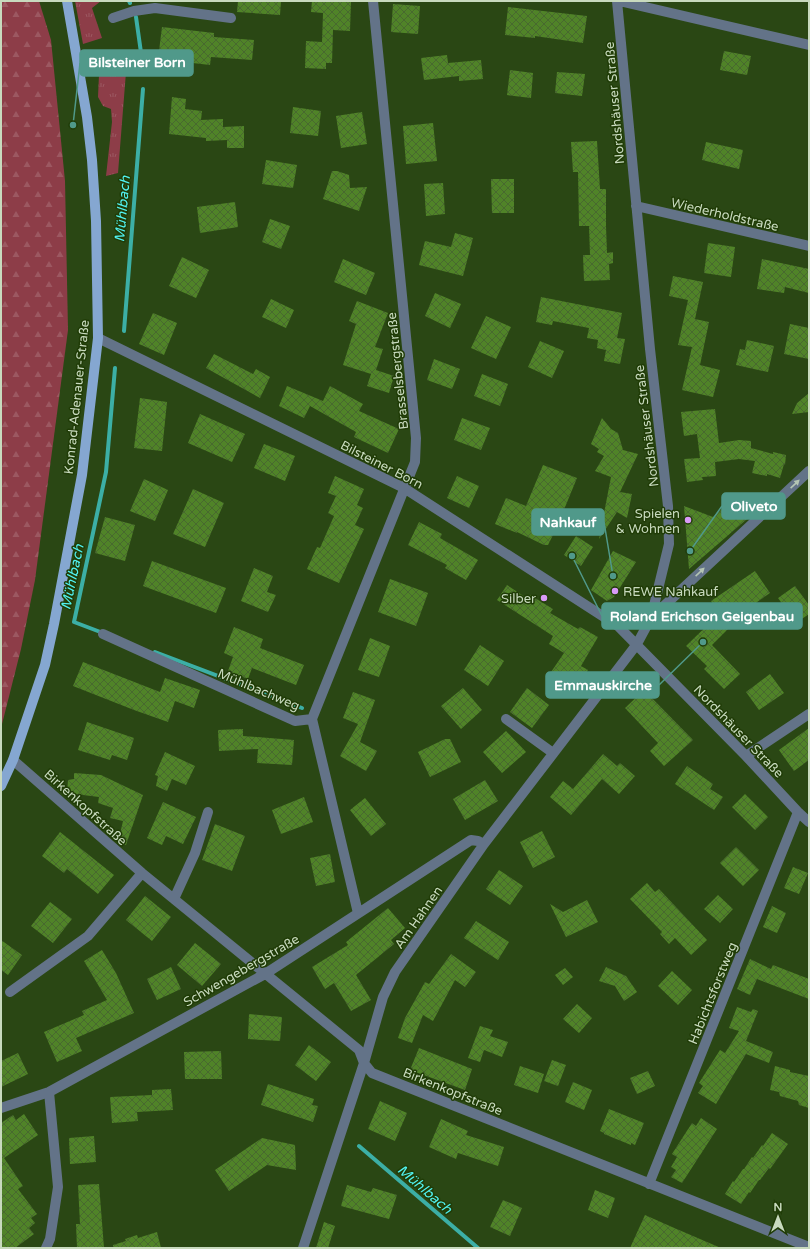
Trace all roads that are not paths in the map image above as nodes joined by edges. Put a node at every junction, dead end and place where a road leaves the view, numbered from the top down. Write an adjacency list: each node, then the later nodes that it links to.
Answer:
1 (67, 1): 9 (main road, Konrad-Adenauer-Straße)
2 (373, 1): 11 (street, Brasselsbergstraße)
3 (618, 1): 6 (street); 7 (street, Nordshäuser Straße)
4 (113, 18): 5 (street)
5 (231, 18)
6 (809, 45)
7 (636, 206): 8 (street, Wiederholdstraße); 12 (street, Nordshäuser Straße)
8 (809, 246)
9 (98, 338): 11 (street, Bilsteiner Born); 20 (main road, Konrad-Adenauer-Straße)
10 (809, 471): 12 (street, one-way to 10)
11 (404, 488): 14 (street, Bilsteiner Born); 16 (street, Brasselsbergstraße)
12 (650, 618): 14 (street, Nordshäuser Straße)
13 (103, 634): 16 (street, Mühlbachweg)
14 (636, 644): 18 (street, Am Hahnen); 19 (street, Nordshäuser Straße)
15 (809, 714): 19 (street)
16 (312, 719): 28 (street, Mühlbachweg)
17 (506, 719): 18 (street)
18 (553, 753): 25 (street, Am Hahnen)
19 (746, 756): 23 (street, Nordshäuser Straße)
20 (13, 760): 21 (main road, Konrad-Adenauer-Straße); 26 (street, Birkenkopfstraße)
21 (1, 786)
22 (208, 812): 27 (street)
23 (798, 812): 24 (street, Nordshäuser Straße); 34 (street, Habichtsforstweg)
24 (809, 822)
25 (484, 844): 28 (street, Schwengebergstraße); 31 (street, Am Hahnen)
26 (142, 873): 27 (street, Birkenkopfstraße); 30 (street)
27 (174, 899): 29 (street, Birkenkopfstraße)
28 (358, 913): 29 (street, Schwengebergstraße)
29 (265, 974): 31 (street, Birkenkopfstraße); 32 (street, Schwengebergstraße)
30 (10, 992)
31 (364, 1063): 34 (street, Birkenkopfstraße); 37 (street, Am Hahnen)
32 (49, 1092): 33 (street, Schwengebergstraße); 36 (street)
33 (1, 1108)
34 (650, 1184): 35 (street, Birkenkopfstraße)
35 (809, 1247)
36 (46, 1248)
37 (303, 1248)

